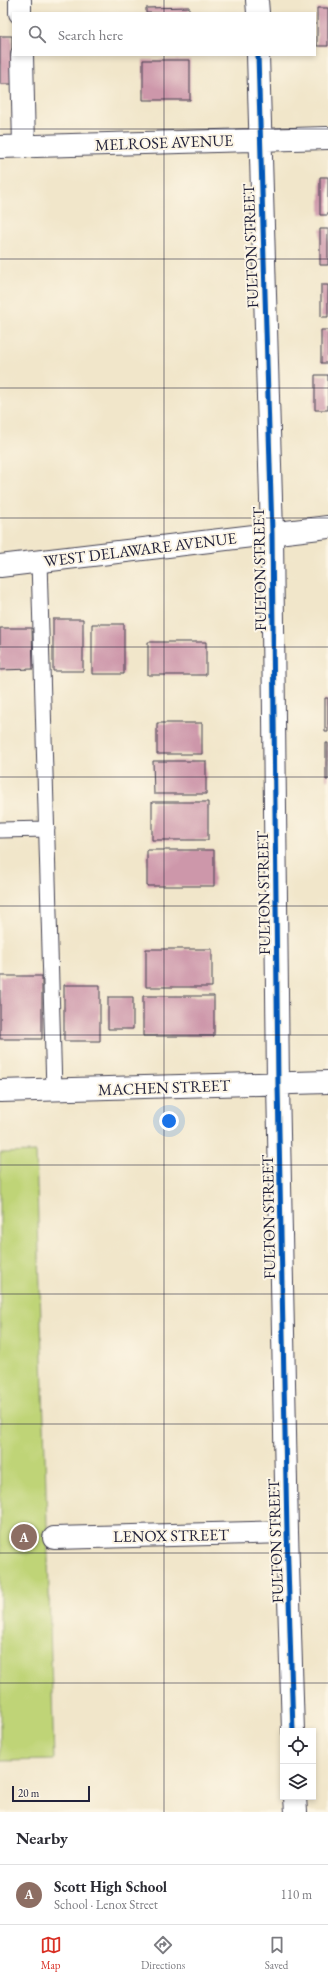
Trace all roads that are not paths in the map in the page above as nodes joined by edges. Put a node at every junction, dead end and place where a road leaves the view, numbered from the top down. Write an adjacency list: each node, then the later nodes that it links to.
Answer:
1 (20, 0): 3 (street)
2 (258, 0): 4 (street)
3 (20, 12)
4 (258, 12)
5 (22, 56): 10 (street)
6 (258, 56): 8 (street, FULTON STREET)
7 (328, 138): 8 (street, MELROSE AVENUE)
8 (260, 139): 10 (street, MELROSE AVENUE); 12 (street, FULTON STREET)
9 (0, 147): 10 (street, MELROSE AVENUE)
10 (24, 147)
11 (328, 527): 12 (street, WEST DELAWARE AVENUE)
12 (272, 533): 13 (street, WEST DELAWARE AVENUE); 18 (street, FULTON STREET)
13 (39, 561): 14 (street, WEST DELAWARE AVENUE); 15 (lane)
14 (0, 566)
15 (47, 829): 16 (lane); 19 (lane)
16 (0, 830)
17 (328, 1082): 18 (street, MACHEN STREET)
18 (278, 1084): 19 (street, MACHEN STREET); 21 (street, FULTON STREET)
19 (54, 1090): 20 (street, MACHEN STREET)
20 (0, 1091)
21 (287, 1532): 22 (street, LENOX STREET); 23 (street, FULTON STREET)
22 (54, 1538)
23 (293, 1728)
24 (295, 1800): 25 (street)
25 (296, 1812)

